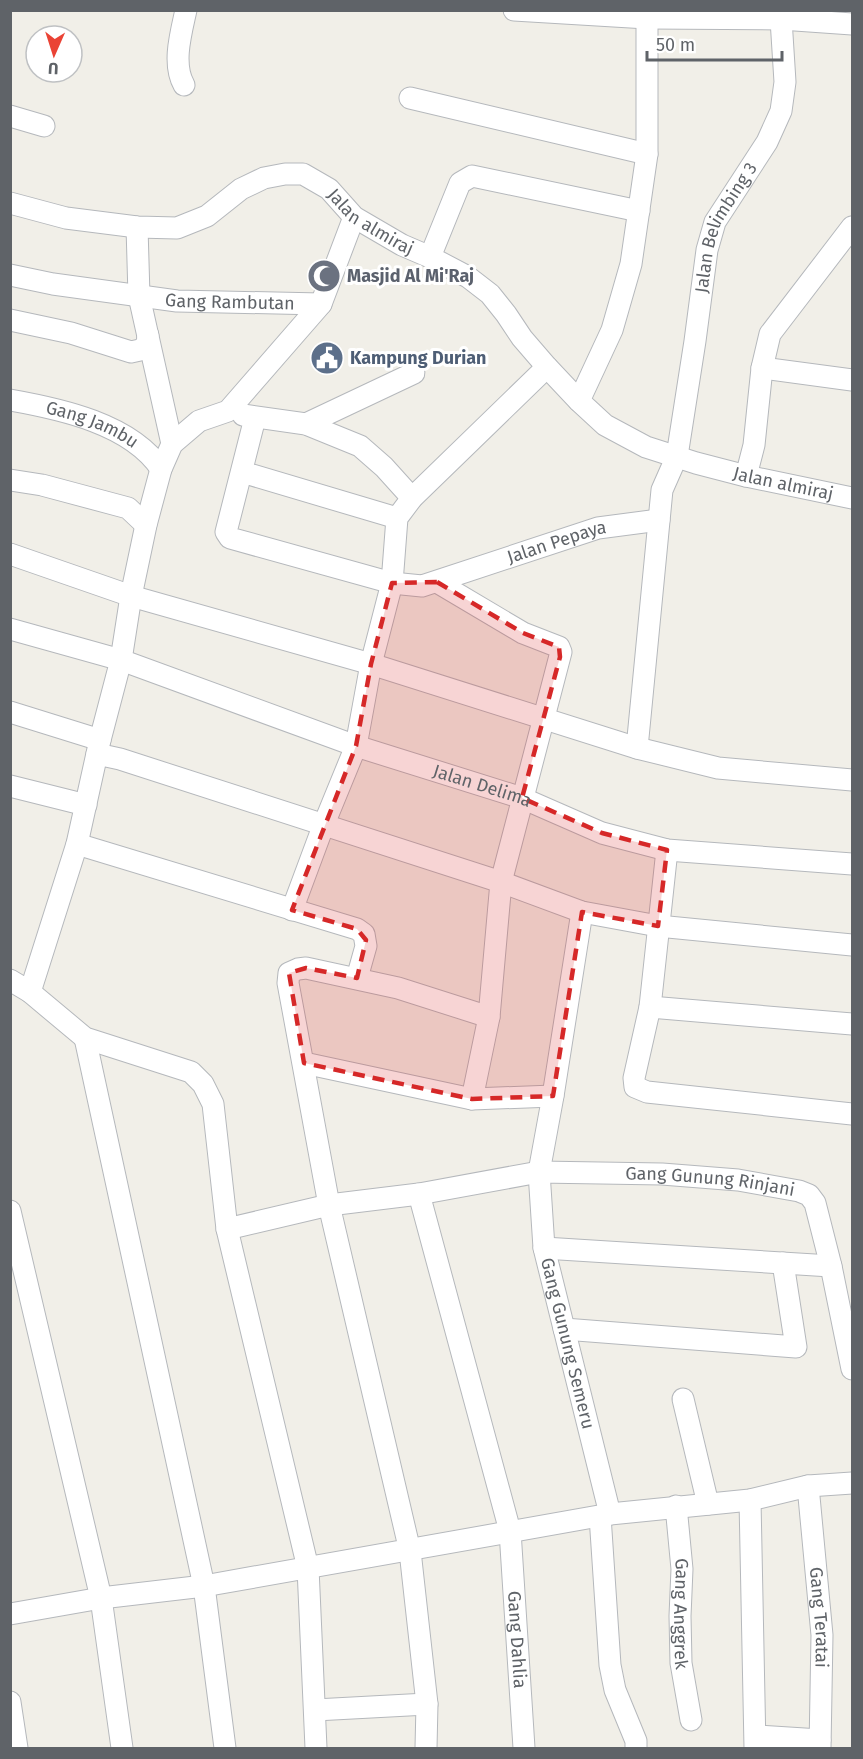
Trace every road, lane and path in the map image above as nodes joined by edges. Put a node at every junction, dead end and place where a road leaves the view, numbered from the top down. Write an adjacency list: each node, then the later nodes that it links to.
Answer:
1 (186, 10): 6 (street)
2 (514, 10): 3 (street)
3 (649, 14): 4 (street); 10 (street)
4 (787, 15): 5 (street); 32 (street, Jalan Belimbing 3)
5 (852, 24)
6 (184, 85)
7 (410, 98): 10 (street)
8 (10, 116): 9 (street)
9 (44, 126)
10 (647, 154): 12 (street)
11 (10, 203): 14 (street, Jalan almiraj)
12 (639, 211): 16 (street); 27 (street)
13 (354, 217): 14 (street, Jalan almiraj); 16 (street, Jalan almiraj); 19 (street)
14 (137, 227): 18 (street)
15 (852, 227): 23 (street)
16 (430, 257): 22 (street, Jalan almiraj)
17 (10, 275): 18 (street, Gang Rambutan)
18 (139, 296): 19 (street, Gang Rambutan); 21 (street)
19 (321, 303): 28 (street)
20 (10, 320): 21 (street)
21 (148, 335): 31 (street)
22 (547, 367): 27 (street, Jalan almiraj); 37 (street)
23 (762, 368): 25 (street); 35 (street)
24 (414, 373): 30 (street)
25 (852, 380)
26 (10, 400): 33 (street, Gang Jambu)
27 (579, 401): 32 (street, Jalan almiraj)
28 (228, 411): 29 (street); 31 (street)
29 (255, 418): 30 (street); 34 (street, Jalan Pepaya)
30 (306, 424): 37 (street)
31 (172, 444): 33 (street)
32 (677, 456): 35 (street, Jalan almiraj); 40 (street)
33 (161, 469): 41 (street)
34 (242, 472): 39 (street); 44 (street, Jalan Pepaya)
35 (746, 476): 38 (street, Jalan almiraj)
36 (10, 480): 41 (street)
37 (412, 498): 39 (street)
38 (852, 498)
39 (397, 518): 44 (street)
40 (659, 520): 43 (street, Jalan Pepaya); 53 (street)
41 (146, 525): 45 (street)
42 (10, 554): 45 (street)
43 (437, 582): 44 (street, Jalan Pepaya); 50 (street)
44 (392, 583): 48 (street)
45 (131, 596): 47 (street); 48 (street)
46 (10, 629): 47 (street, Jalan Delima)
47 (121, 660): 51 (street, Jalan Delima); 52 (street)
48 (371, 664): 50 (street); 51 (street)
49 (10, 712): 52 (street)
50 (542, 719): 53 (street); 56 (street)
51 (356, 746): 56 (street, Jalan Delima); 58 (street)
52 (99, 747): 57 (street); 58 (street)
53 (637, 748): 54 (street)
54 (852, 780)
55 (10, 786): 57 (street)
56 (522, 798): 60 (street, Jalan Delima); 62 (street)
57 (86, 805): 59 (street)
58 (324, 825): 62 (street); 63 (street)
59 (77, 844): 63 (street); 69 (street)
60 (667, 850): 61 (street, Jalan Delima); 65 (street)
61 (852, 864)
62 (501, 882): 64 (street); 71 (street)
63 (292, 910): 67 (street)
64 (582, 912): 65 (street); 75 (street, Gang Gunung Semeru)
65 (658, 926): 66 (street); 70 (street)
66 (852, 945)
67 (357, 978): 71 (street); 74 (street)
68 (10, 980): 69 (street)
69 (30, 992): 73 (street)
70 (650, 1007): 72 (street); 77 (street)
71 (489, 1017): 76 (street)
72 (852, 1024)
73 (85, 1038): 82 (street); 98 (street)
74 (304, 1063): 76 (street); 80 (street)
75 (553, 1096): 76 (street); 78 (street, Gang Gunung Semeru)
76 (472, 1099)
77 (852, 1114)
78 (539, 1172): 79 (street, Gang Gunung Rinjani); 83 (street, Gang Gunung Semeru); 85 (street, Gang Gunung Rinjani)
79 (419, 1194): 80 (street, Gang Gunung Rinjani); 95 (street, Gang Dahlia)
80 (329, 1205): 82 (street, Gang Gunung Rinjani); 96 (street)
81 (10, 1211): 99 (street)
82 (227, 1229): 97 (street)
83 (544, 1248): 84 (street); 86 (street, Gang Gunung Semeru)
84 (783, 1263): 85 (street); 86 (street)
85 (831, 1266): 87 (street, Gang Gunung Rinjani)
86 (564, 1329): 94 (street, Gang Gunung Semeru)
87 (852, 1369)
88 (683, 1399): 92 (street)
89 (852, 1483): 90 (street)
90 (808, 1486): 91 (street); 106 (street, Gang Teratai)
91 (750, 1500): 92 (street); 105 (street)
92 (708, 1504): 93 (street)
93 (676, 1506): 94 (street); 104 (street, Gang Anggrek)
94 (605, 1515): 95 (street); 113 (street, Gang Gunung Semeru)
95 (510, 1531): 96 (street); 112 (street, Gang Dahlia)
96 (410, 1551): 97 (street); 102 (street)
97 (308, 1568): 98 (street); 103 (street)
98 (204, 1586): 99 (street); 109 (street)
99 (101, 1598): 100 (street); 108 (street)
100 (10, 1614)
101 (10, 1702): 107 (street)
102 (427, 1704): 103 (street); 111 (street)
103 (315, 1710): 110 (street)
104 (691, 1720)
105 (756, 1742): 106 (street)
106 (820, 1744)
107 (17, 1749)
108 (122, 1749)
109 (225, 1749)
110 (316, 1749)
111 (426, 1749)
112 (524, 1749)
113 (636, 1749)

